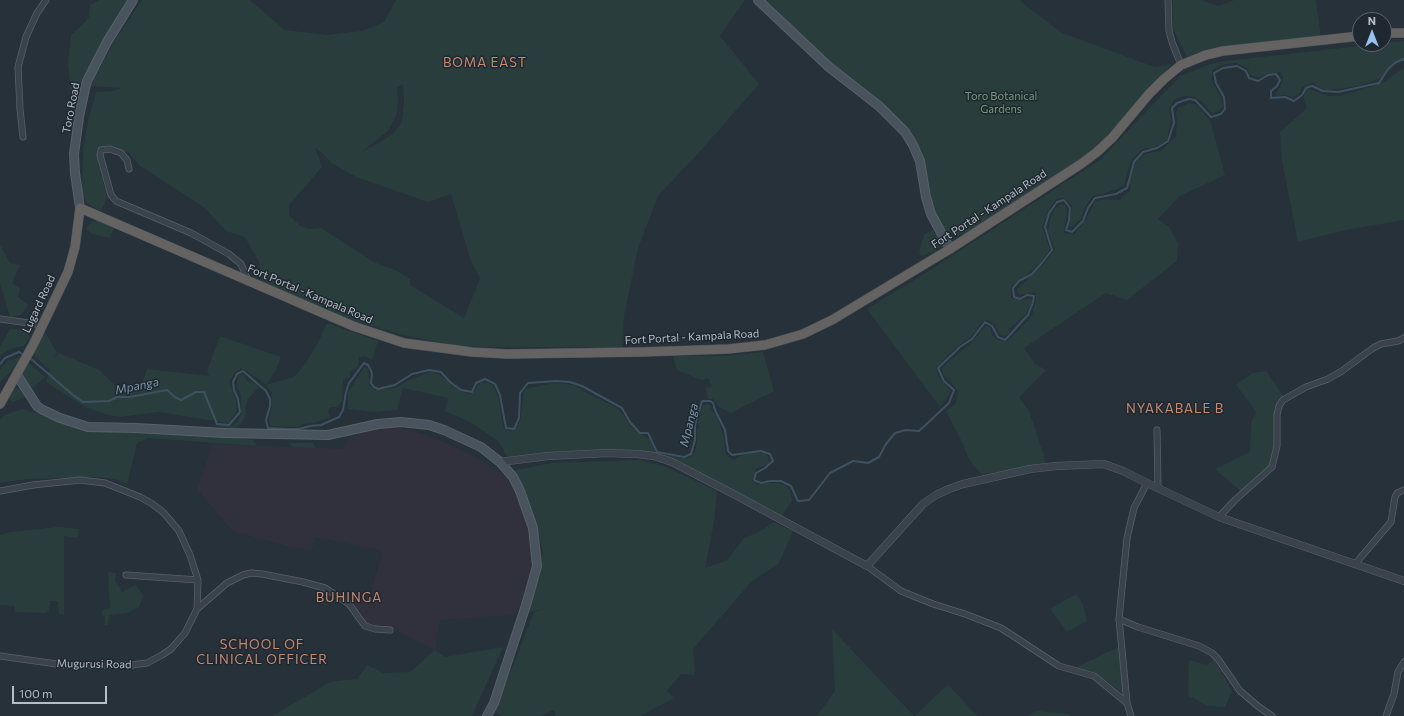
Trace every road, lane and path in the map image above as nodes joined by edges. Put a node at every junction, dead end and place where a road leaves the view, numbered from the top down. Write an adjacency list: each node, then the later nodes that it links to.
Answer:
1 (46, 0): 9 (street)
2 (133, 0): 11 (main road, Toro Road)
3 (758, 0): 12 (main road)
4 (1168, 0): 8 (street)
5 (1392, 33): 6 (highway)
6 (1404, 33)
7 (1352, 37): 8 (highway, Fort Portal - Kampala Road)
8 (1181, 66): 12 (highway, Fort Portal - Kampala Road)
9 (23, 137)
10 (129, 169): 13 (street)
11 (80, 208): 13 (highway, Fort Portal - Kampala Road); 15 (highway, Lugard Road)
12 (950, 249): 13 (highway, Fort Portal - Kampala Road)
13 (248, 281)
14 (0, 319): 15 (street)
15 (43, 325): 17 (highway, Lugard Road)
16 (1404, 338): 25 (street)
17 (17, 375): 18 (highway, Lugard Road); 20 (main road)
18 (0, 404)
19 (1158, 430): 22 (street)
20 (500, 462): 27 (street); 37 (main road)
21 (1147, 483): 22 (street); 27 (street); 32 (street)
22 (1158, 488): 25 (street)
23 (1404, 490): 26 (street)
24 (0, 491): 29 (street, Mugurusi Road)
25 (1219, 517): 26 (street)
26 (1354, 564): 30 (street)
27 (867, 566): 36 (street)
28 (126, 575): 29 (street)
29 (198, 580): 31 (street, Mugurusi Road)
30 (1404, 581)
31 (197, 609): 33 (street); 34 (street, Mugurusi Road)
32 (1119, 619): 36 (street); 39 (street)
33 (390, 630)
34 (0, 656)
35 (1404, 662): 40 (street)
36 (1127, 703): 38 (street)
37 (488, 716)
38 (1131, 716)
39 (1272, 716)
40 (1386, 716)

